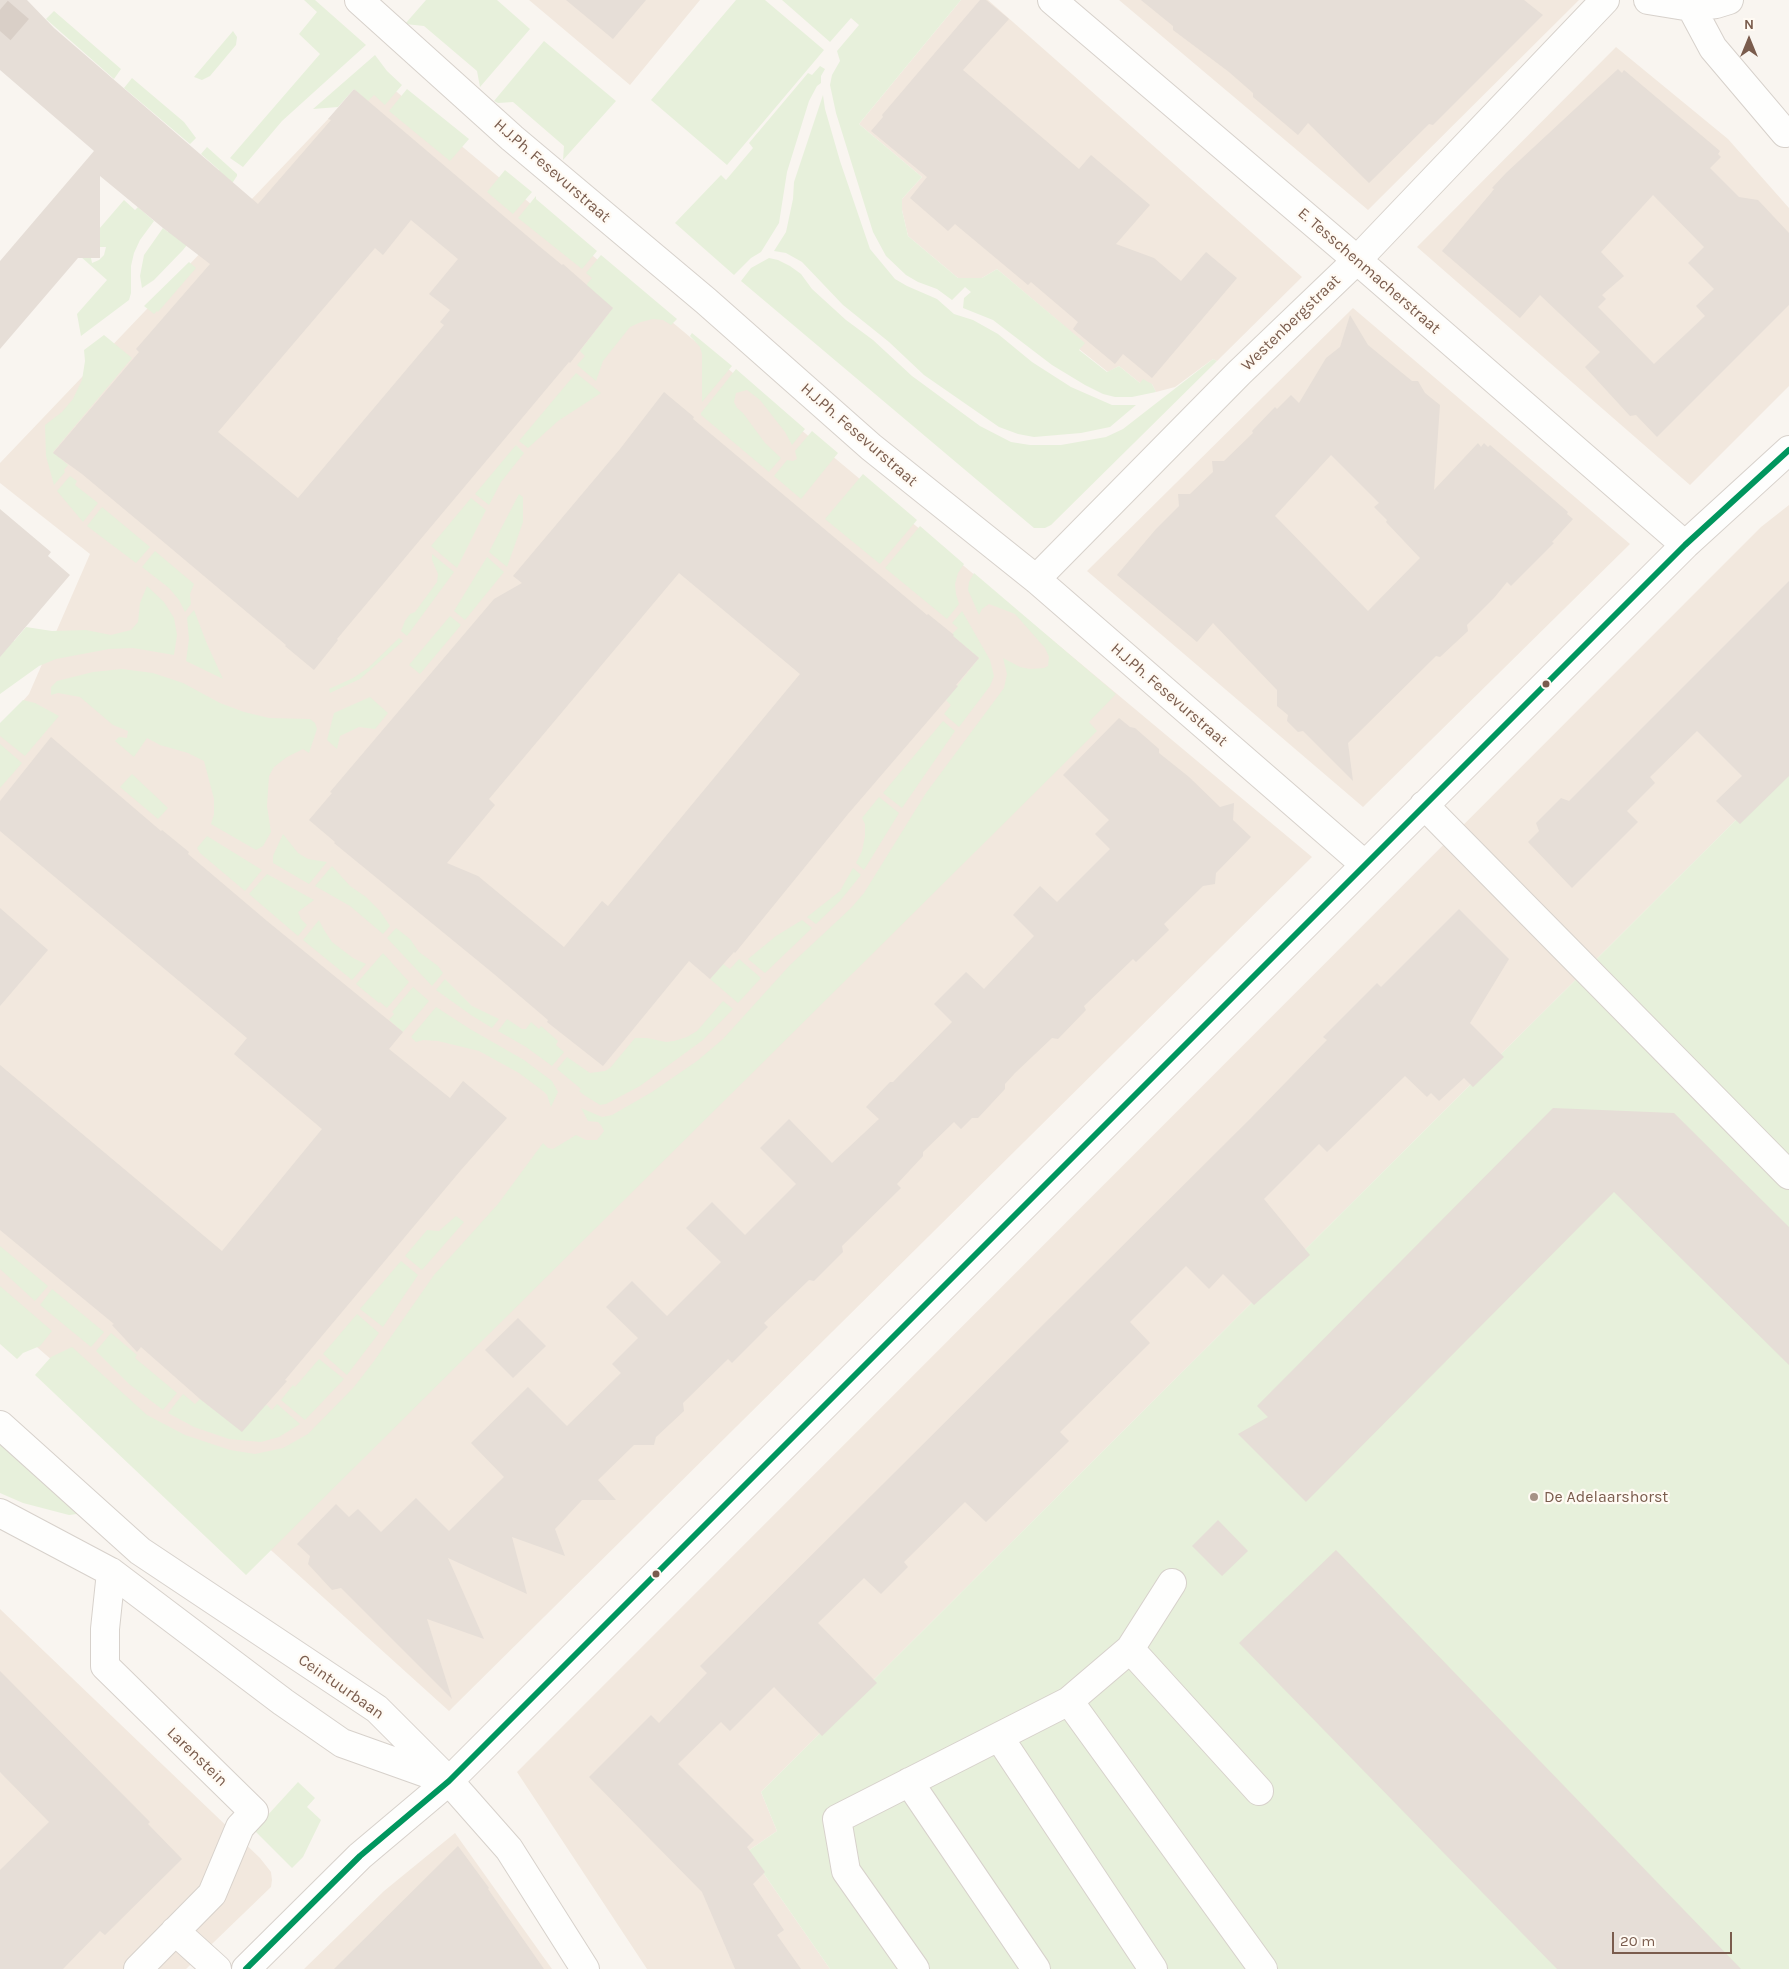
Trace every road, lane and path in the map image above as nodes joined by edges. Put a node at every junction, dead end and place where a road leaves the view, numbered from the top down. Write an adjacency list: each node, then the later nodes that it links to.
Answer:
1 (359, 0): 11 (street, H.J.Ph. Fesevurstraat)
2 (1052, 0): 8 (street, E. Tesschenmacherstraat)
3 (1605, 0): 8 (street, Westenbergstraat)
4 (1648, 0): 6 (street)
5 (1729, 0): 6 (street)
6 (1691, 7): 7 (street)
7 (1785, 133)
8 (1357, 260): 10 (street, E. Tesschenmacherstraat); 11 (street, Westenbergstraat)
9 (1789, 450): 10 (street)
10 (1685, 545): 12 (street)
11 (1036, 579): 13 (street, H.J.Ph. Fesevurstraat)
12 (1424, 805): 13 (street); 14 (street)
13 (1364, 864): 22 (street)
14 (1789, 1175)
15 (0, 1425): 22 (street, Ceintuurbaan)
16 (0, 1513): 17 (street)
17 (111, 1572): 22 (street); 25 (street, Larenstein)
18 (1172, 1583): 19 (street)
19 (1130, 1649): 20 (street); 24 (street)
20 (1069, 1701): 21 (street); 33 (street)
21 (999, 1736): 23 (street); 32 (street)
22 (449, 1781): 28 (street); 29 (street, Ceintuurbaan)
23 (909, 1782): 30 (street); 31 (street)
24 (1259, 1791)
25 (175, 1932): 26 (street, Larenstein); 27 (street)
26 (138, 1969)
27 (217, 1969)
28 (246, 1969)
29 (585, 1969)
30 (915, 1969)
31 (1036, 1969)
32 (1153, 1969)
33 (1263, 1969)

